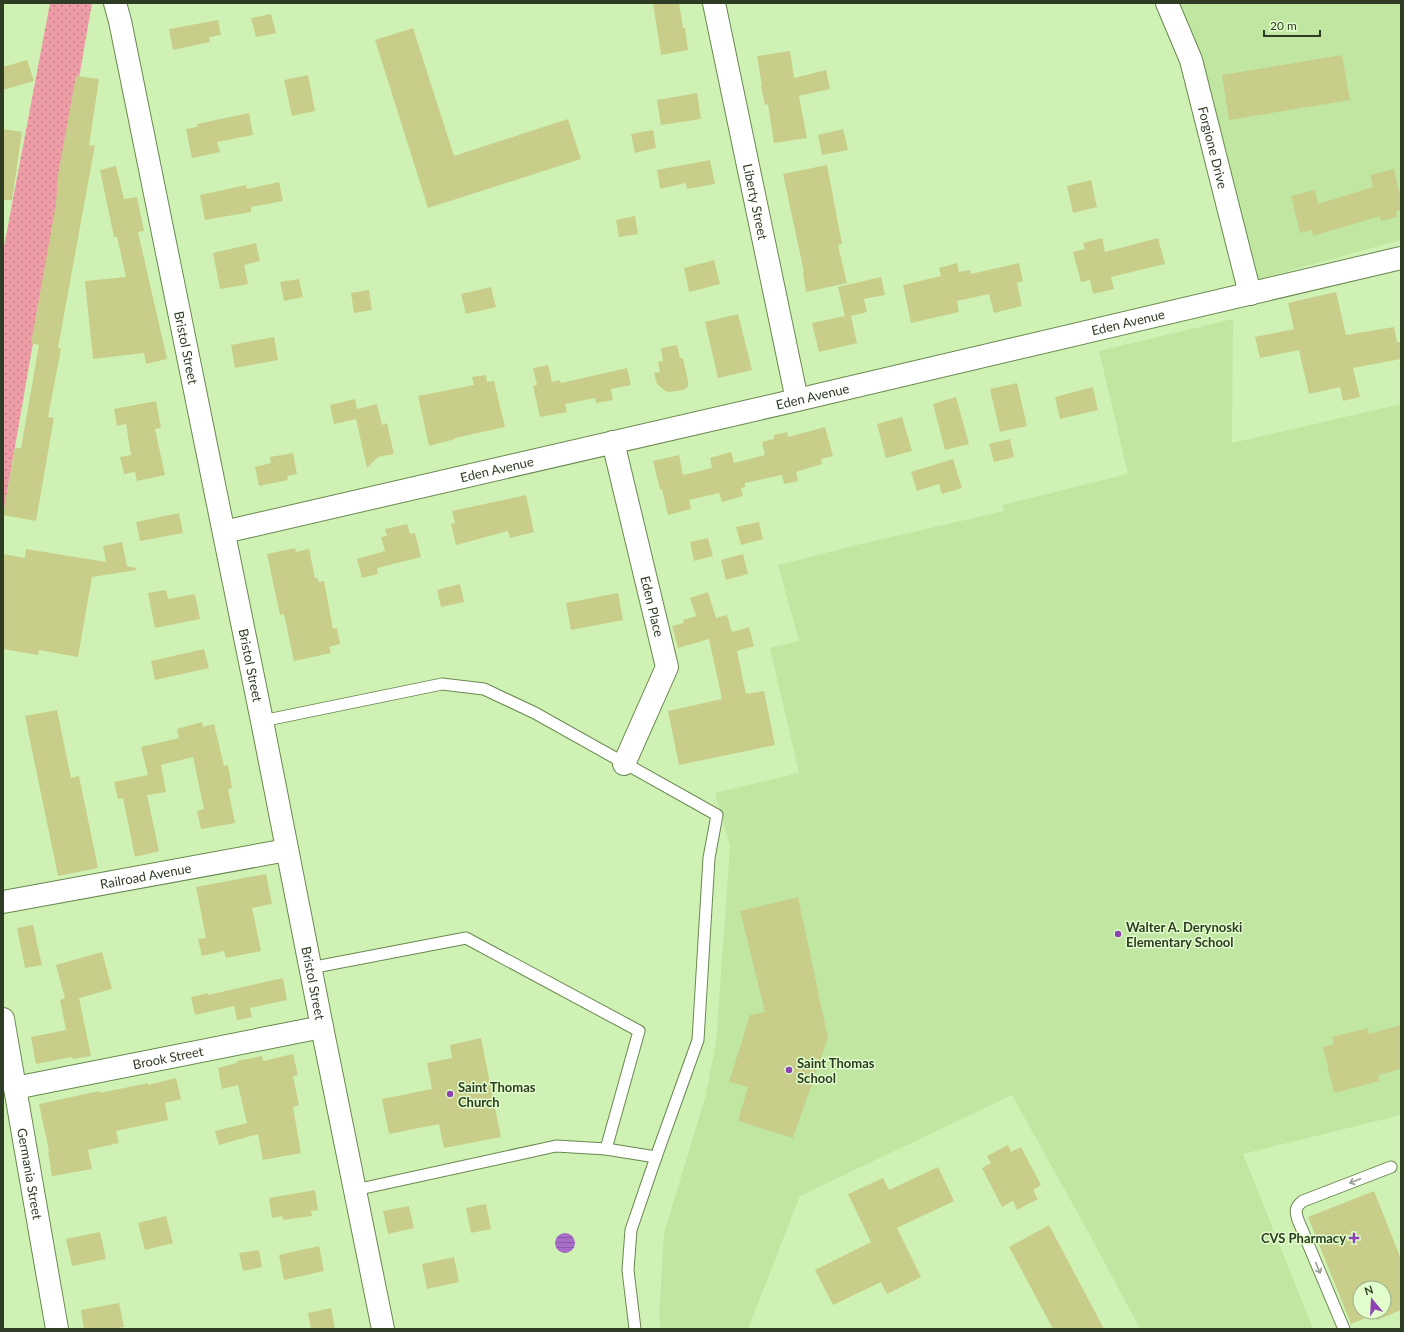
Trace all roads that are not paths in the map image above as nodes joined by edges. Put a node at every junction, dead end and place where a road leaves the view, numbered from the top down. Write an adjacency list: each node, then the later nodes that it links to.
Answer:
1 (115, 3): 8 (street, Bristol Street)
2 (714, 3): 6 (street, Liberty Street)
3 (1167, 3): 5 (street, Forgione Drive)
4 (1401, 258): 5 (street, Eden Avenue)
5 (1250, 294): 6 (street, Eden Avenue)
6 (797, 400): 7 (street, Eden Avenue)
7 (613, 442): 8 (street, Eden Avenue); 10 (street, Eden Place)
8 (224, 532): 9 (street, Bristol Street)
9 (262, 721): 10 (lane); 11 (street, Bristol Street)
10 (624, 764): 18 (lane)
11 (287, 850): 12 (street, Railroad Avenue); 13 (street, Bristol Street)
12 (3, 902)
13 (310, 968): 15 (street, Bristol Street); 17 (lane)
14 (3, 1018): 16 (street, Germania Street)
15 (322, 1027): 16 (street, Brook Street); 20 (street, Bristol Street)
16 (15, 1088): 21 (street, Germania Street)
17 (606, 1149): 18 (lane); 20 (lane)
18 (656, 1157): 23 (lane)
19 (1391, 1167): 24 (lane, one-way to 24)
20 (355, 1190): 22 (street, Bristol Street)
21 (57, 1329)
22 (384, 1329)
23 (635, 1329)
24 (1344, 1329)

